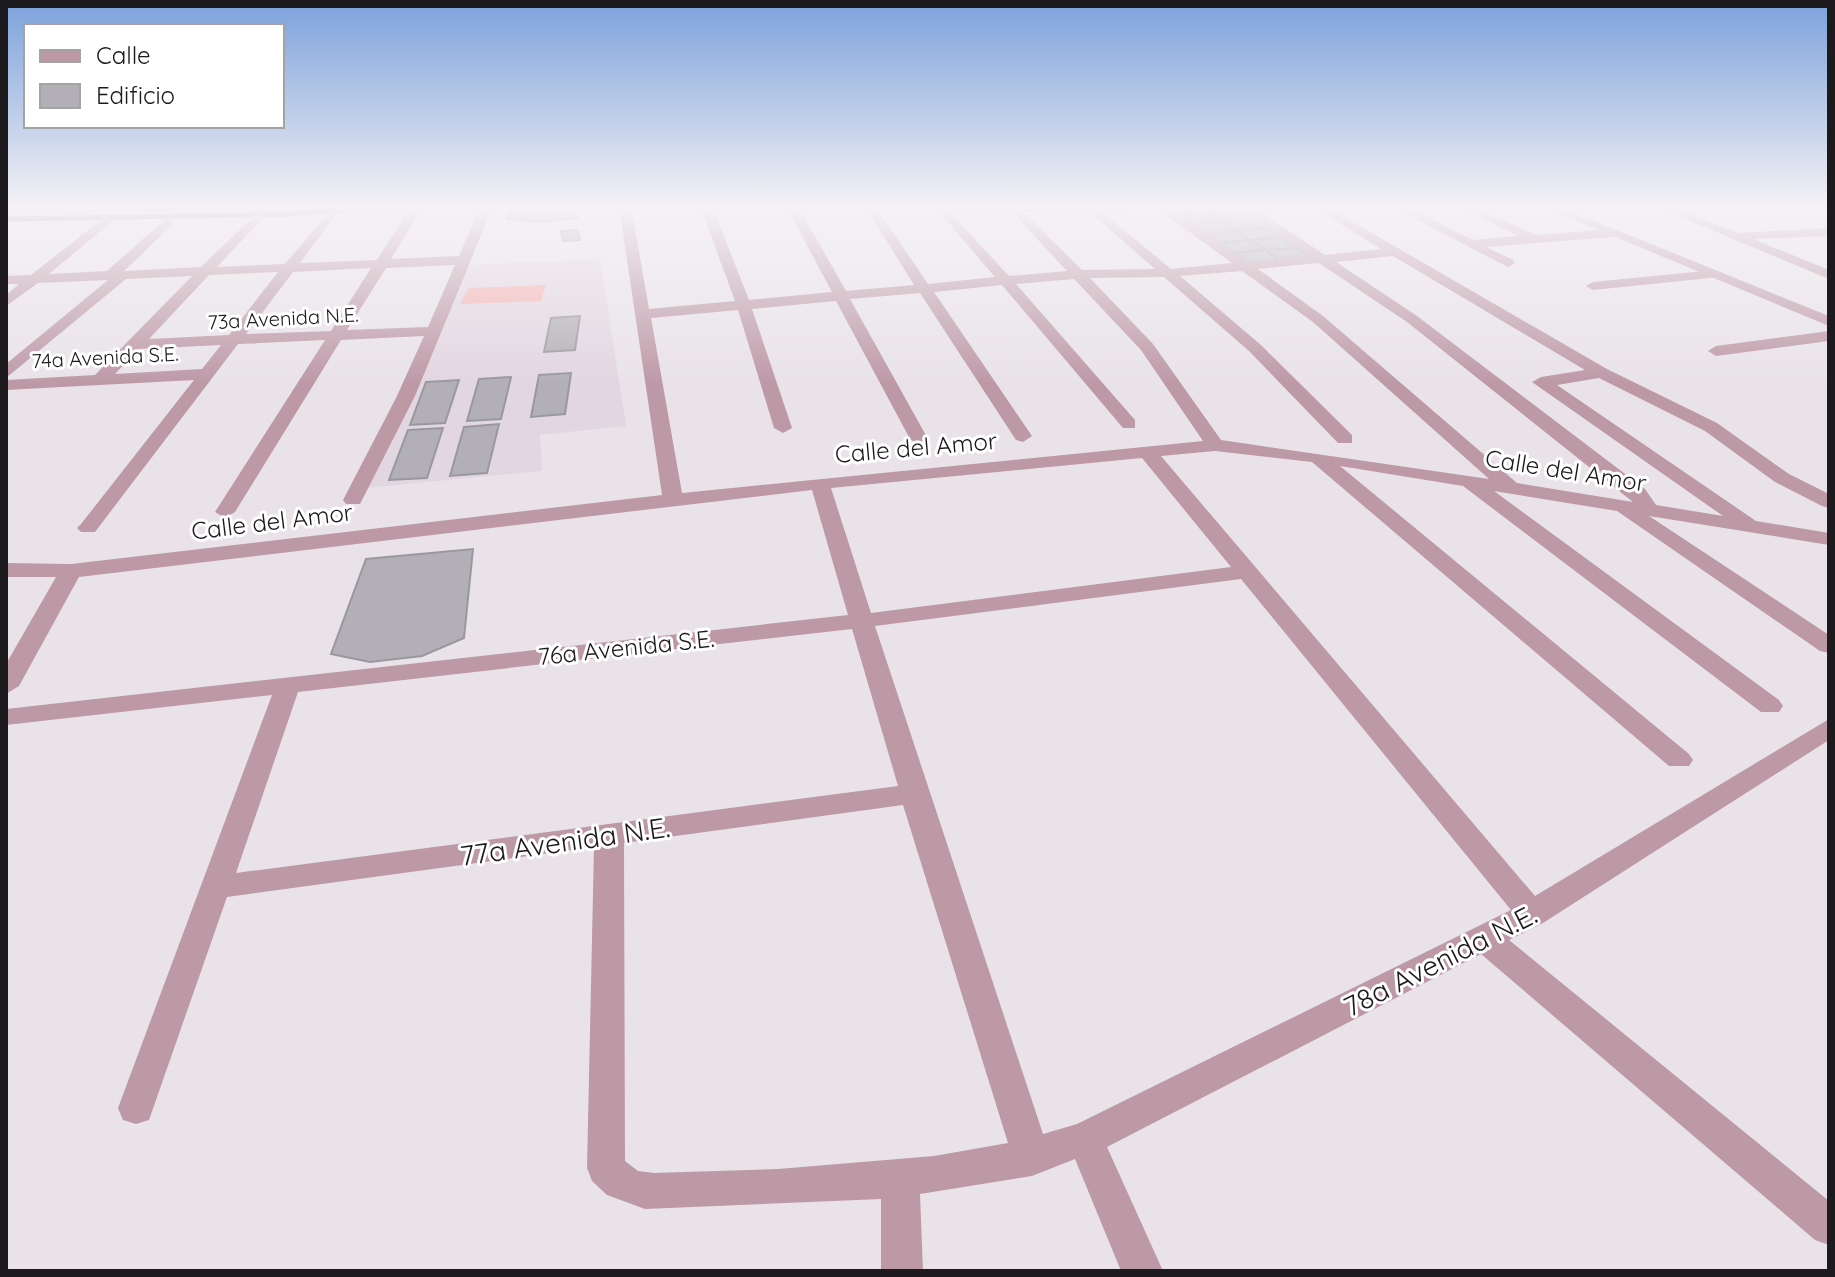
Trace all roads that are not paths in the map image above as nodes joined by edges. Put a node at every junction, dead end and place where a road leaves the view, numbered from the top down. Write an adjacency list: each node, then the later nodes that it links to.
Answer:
1 (378, 265): 39 (street)
2 (53, 266): 28 (street)
3 (125, 266): 27 (street)
4 (213, 266): 22 (street)
5 (290, 266): 21 (street)
6 (367, 266): 21 (street)
7 (463, 266): 38 (street)
8 (636, 266): 36 (street)
9 (729, 266): 35 (street)
10 (825, 266): 33 (street)
11 (908, 266): 32 (street)
12 (993, 266): 30 (street)
13 (1071, 266): 24 (street)
14 (1161, 266): 23 (street)
15 (1244, 266): 16 (street); 23 (street); 59 (street)
16 (1249, 266)
17 (1335, 266): 64 (street)
18 (1420, 266): 45 (street)
19 (1693, 266): 25 (street)
20 (1806, 266): 26 (street)
21 (286, 270): 22 (street); 41 (street)
22 (206, 273): 27 (street); 42 (street)
23 (1170, 273): 24 (street); 53 (street)
24 (1079, 274): 30 (street); 54 (street)
25 (1714, 274): 31 (street); 37 (street)
26 (1829, 275)
27 (115, 276): 28 (street); 44 (street)
28 (37, 279): 29 (street); 34 (street)
29 (6, 280)
30 (1006, 281): 32 (street); 49 (street)
31 (1593, 286)
32 (924, 289): 33 (street); 51 (street)
33 (842, 297): 35 (street); 52 (street)
34 (6, 302)
35 (744, 306): 36 (street); 50 (street)
36 (645, 314): 61 (street)
37 (1829, 321)
38 (434, 331): 39 (street, 73a Avenida N.E.); 60 (street)
39 (335, 335): 41 (street, 73a Avenida N.E.); 65 (street)
40 (1829, 336): 43 (street)
41 (232, 340): 42 (street, 73a Avenida N.E.); 46 (street)
42 (135, 344): 47 (street)
43 (1716, 351)
44 (6, 373)
45 (1601, 373): 62 (street); 66 (street)
46 (206, 374): 47 (street, 74a Avenida S.E.); 67 (street)
47 (100, 380): 48 (street, 74a Avenida S.E.)
48 (6, 385)
49 (1129, 424)
50 (783, 428)
51 (1023, 436)
52 (919, 439)
53 (1345, 439)
54 (1215, 445): 55 (street, Calle del Amor); 56 (street, Calle del Amor)
55 (1147, 451): 58 (street, Calle del Amor); 71 (street)
56 (1317, 457): 57 (street, Calle del Amor); 79 (street)
57 (1466, 481): 59 (street, Calle del Amor); 76 (street)
58 (820, 483): 61 (street, Calle del Amor); 72 (street)
59 (1511, 488): 63 (street, Calle del Amor)
60 (353, 500)
61 (673, 500): 70 (street, Calle del Amor)
62 (1829, 502)
63 (1619, 505): 64 (street, Calle del Amor); 73 (street)
64 (1649, 510): 66 (street, Calle del Amor)
65 (225, 512)
66 (1752, 526): 68 (street, Calle del Amor)
67 (88, 528)
68 (1825, 540)
69 (6, 570): 70 (street, Calle del Amor)
70 (71, 571): 75 (street)
71 (1245, 572): 72 (street, 76a Avenida S.E.); 83 (street)
72 (861, 621): 74 (street, 76a Avenida S.E.); 80 (street)
73 (1829, 646)
74 (288, 685): 77 (street, 76a Avenida S.E.); 82 (street)
75 (6, 686)
76 (1770, 706)
77 (6, 717)
78 (1829, 728): 83 (street, 78a Avenida N.E.)
79 (1679, 760)
80 (914, 794): 81 (street, 77a Avenida N.E.); 87 (street)
81 (609, 836): 82 (street, 77a Avenida N.E.); 88 (street, 78a Avenida N.E.)
82 (215, 887): 85 (street)
83 (1532, 914): 84 (street, 78a Avenida N.E.)
84 (1484, 938): 86 (street, 78a Avenida N.E.); 89 (street)
85 (136, 1108)
86 (1085, 1139): 87 (street, 78a Avenida N.E.); 91 (street)
87 (1032, 1158): 88 (street, 78a Avenida N.E.)
88 (900, 1181): 90 (street)
89 (1829, 1226)
90 (902, 1271)
91 (1142, 1271)

